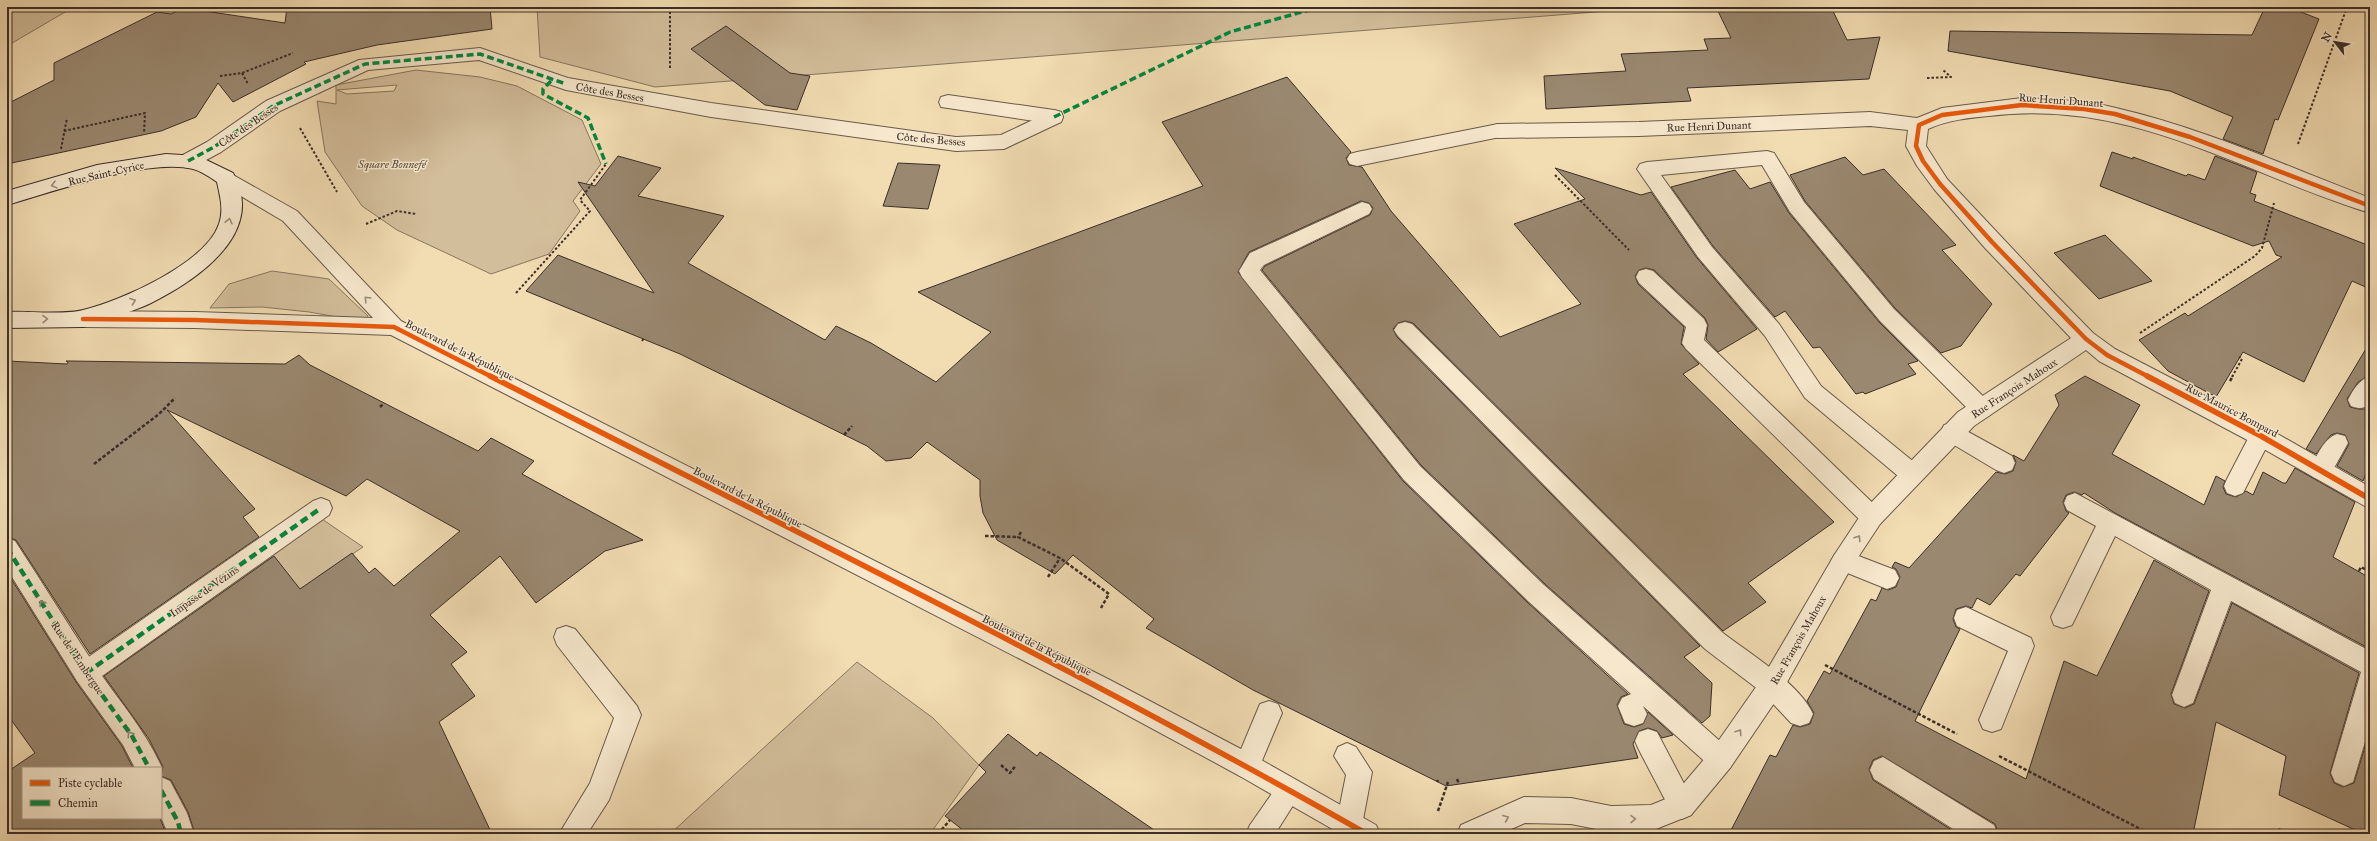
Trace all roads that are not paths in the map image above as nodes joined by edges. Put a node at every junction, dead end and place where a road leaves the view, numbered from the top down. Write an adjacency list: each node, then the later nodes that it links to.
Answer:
1 (948, 102): 4 (street, Côte des Besses)
2 (1919, 125): 3 (street, Rue Henri Dunant); 7 (street, Rue Henri Dunant); 14 (street)
3 (1357, 159)
4 (188, 161): 5 (street, Rue Saint-Cyrice); 6 (street, Rue Saint-Cyrice, one-way to 6)
5 (226, 178): 10 (street, one-way to 5); 12 (street, Rue Saint-Cyrice, one-way to 5)
6 (7, 198)
7 (2370, 206)
8 (1362, 209): 45 (street)
9 (1646, 277): 26 (street)
10 (83, 319): 11 (street, Boulevard de la République, one-way to 10); 12 (street, Boulevard de la République)
11 (7, 320)
12 (394, 327): 46 (street, Boulevard de la République)
13 (1406, 330): 38 (street)
14 (2086, 339): 15 (street, Rue François Mahoux); 17 (street, Rue Maurice Bompard)
15 (1982, 409): 16 (street, Rue François Mahoux); 21 (street)
16 (1952, 432): 19 (street); 21 (street, Rue François Mahoux)
17 (2261, 436): 20 (street, Rue Maurice Bompard); 22 (street)
18 (2336, 443): 20 (street)
19 (2004, 463)
20 (2321, 470): 23 (street, Rue Maurice Bompard)
21 (1912, 474): 26 (street, Rue François Mahoux)
22 (2235, 486)
23 (2370, 499)
24 (2075, 503): 27 (street)
25 (321, 508): 36 (street, Impasse de Vézins)
26 (1872, 517): 29 (street, Rue François Mahoux, one-way to 26)
27 (2110, 522): 31 (street); 32 (street)
28 (7, 548): 36 (street, Rue de l'Embergue, one-way to 28)
29 (1843, 560): 30 (street); 38 (street, Rue François Mahoux)
30 (1887, 578)
31 (2225, 585): 35 (street); 39 (street)
32 (2063, 616)
33 (1966, 618): 42 (street)
34 (566, 637): 55 (street)
35 (2370, 664)
36 (86, 673): 47 (street, Rue de l'Embergue, one-way to 36)
37 (2370, 679): 49 (street)
38 (1772, 685): 41 (street); 45 (street, Rue François Mahoux, one-way to 38)
39 (2184, 695)
40 (1269, 713): 46 (street)
41 (1800, 714)
42 (1992, 720)
43 (1648, 741): 52 (street)
44 (1347, 756): 53 (street)
45 (1721, 759): 52 (street, Rue François Mahoux)
46 (1247, 766): 50 (street, Boulevard de la République)
47 (148, 767)
48 (1883, 770): 58 (street)
49 (2344, 773)
50 (1289, 791): 53 (street, Boulevard de la République); 56 (street)
51 (162, 792): 54 (street)
52 (1682, 806): 57 (street, Rue François Mahoux, one-way to 52)
53 (1358, 829)
54 (181, 834)
55 (572, 834)
56 (1259, 834)
57 (1470, 834)
58 (1985, 834)

